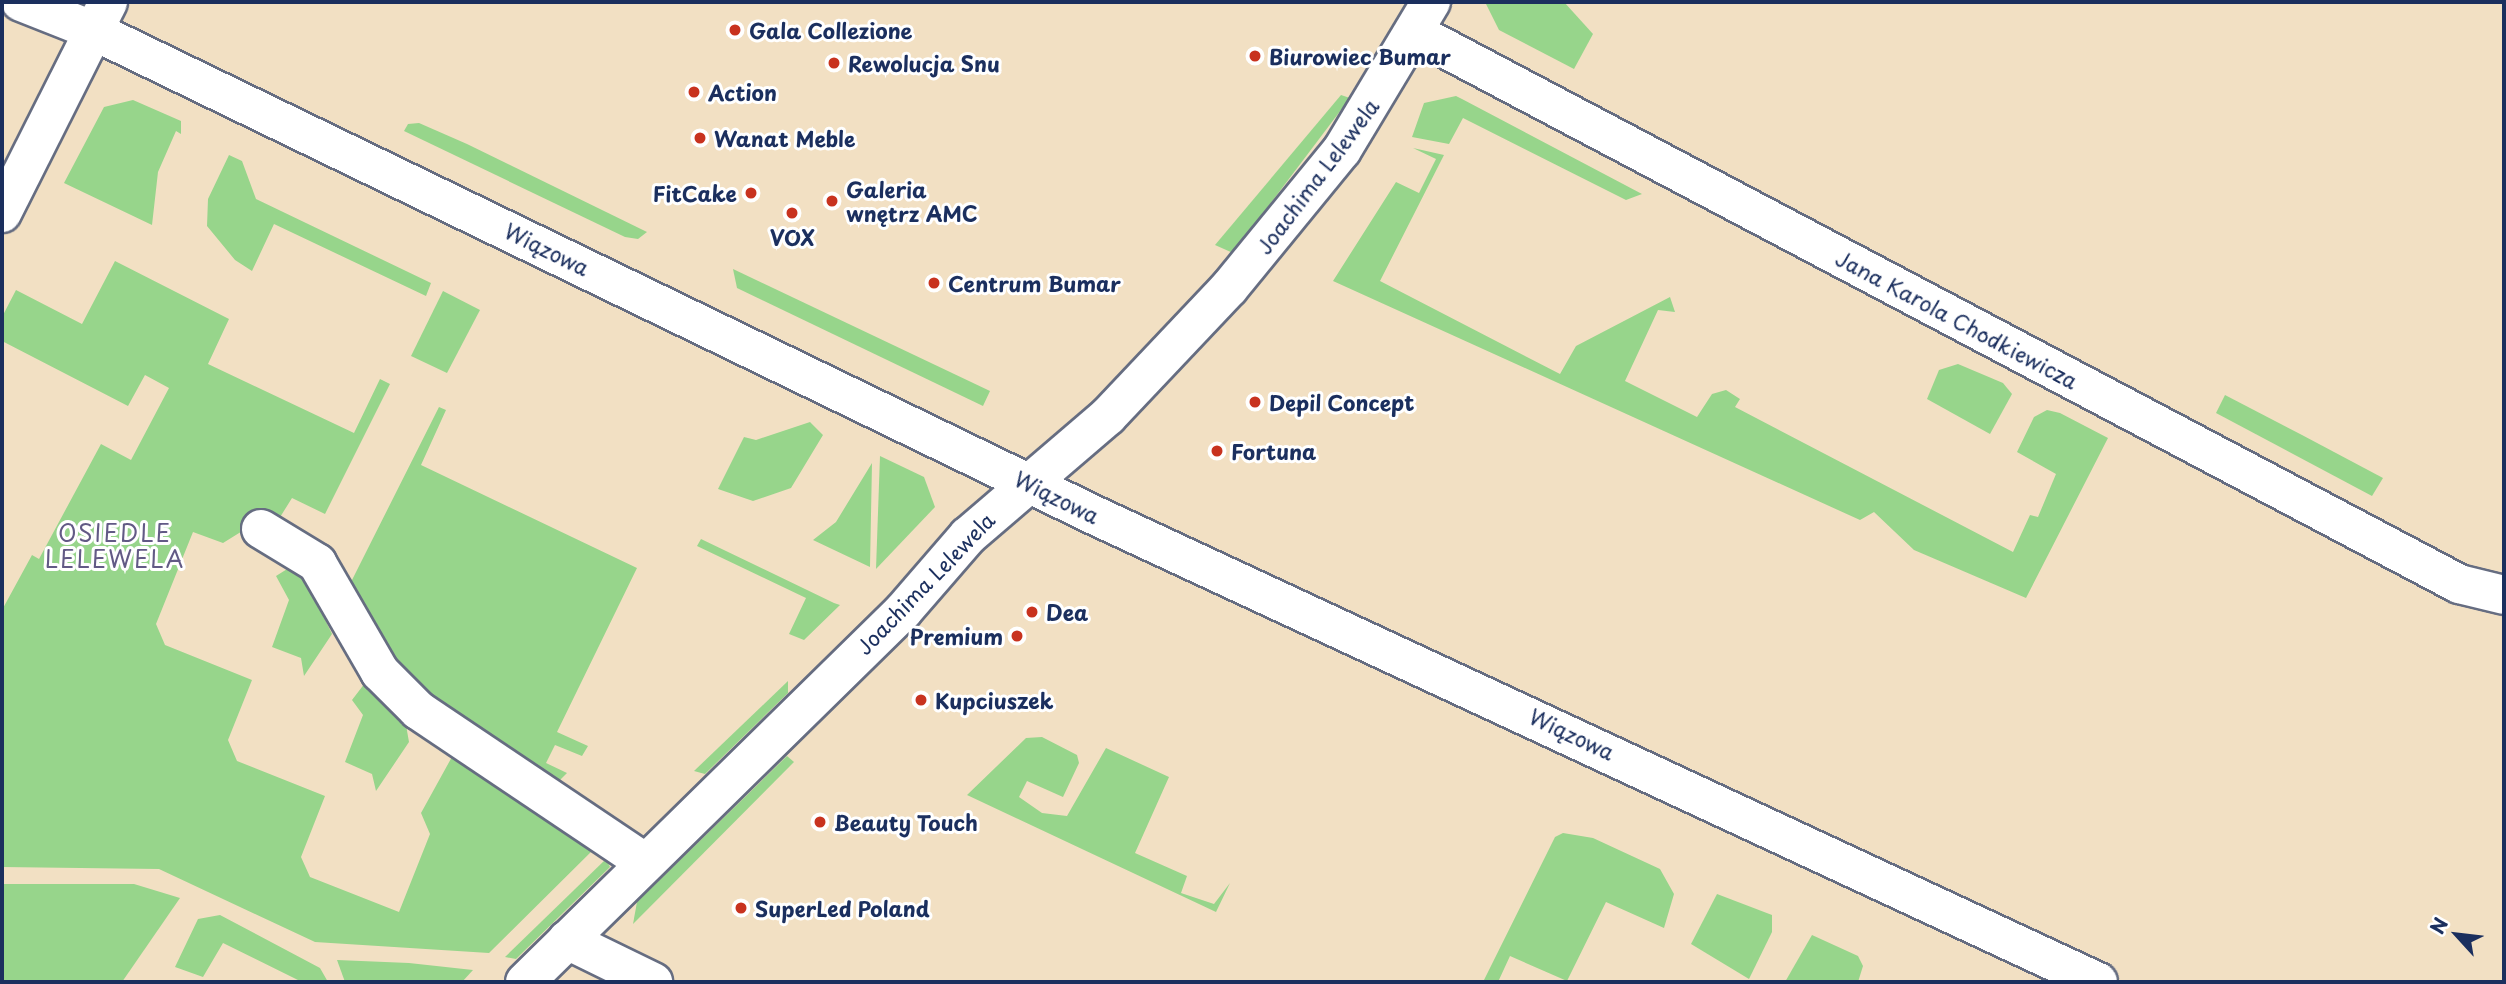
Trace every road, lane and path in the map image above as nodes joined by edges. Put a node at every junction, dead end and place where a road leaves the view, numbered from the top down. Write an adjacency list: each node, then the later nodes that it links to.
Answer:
1 (21, 2): 2 (street, Wiązowa)
2 (100, 16): 4 (street); 5 (street, Wiązowa)
3 (1423, 17): 5 (street, Joachima Lelewela); 7 (street, Jana Karola Chodkiewicza)
4 (2, 213)
5 (1026, 481): 8 (street, Joachima Lelewela); 12 (street, Wiązowa)
6 (261, 529): 8 (street)
7 (2504, 595)
8 (644, 862): 9 (street, Joachima Lelewela)
9 (567, 940): 10 (street, Joachima Lelewela); 11 (street)
10 (525, 982)
11 (653, 982)
12 (2098, 982)

